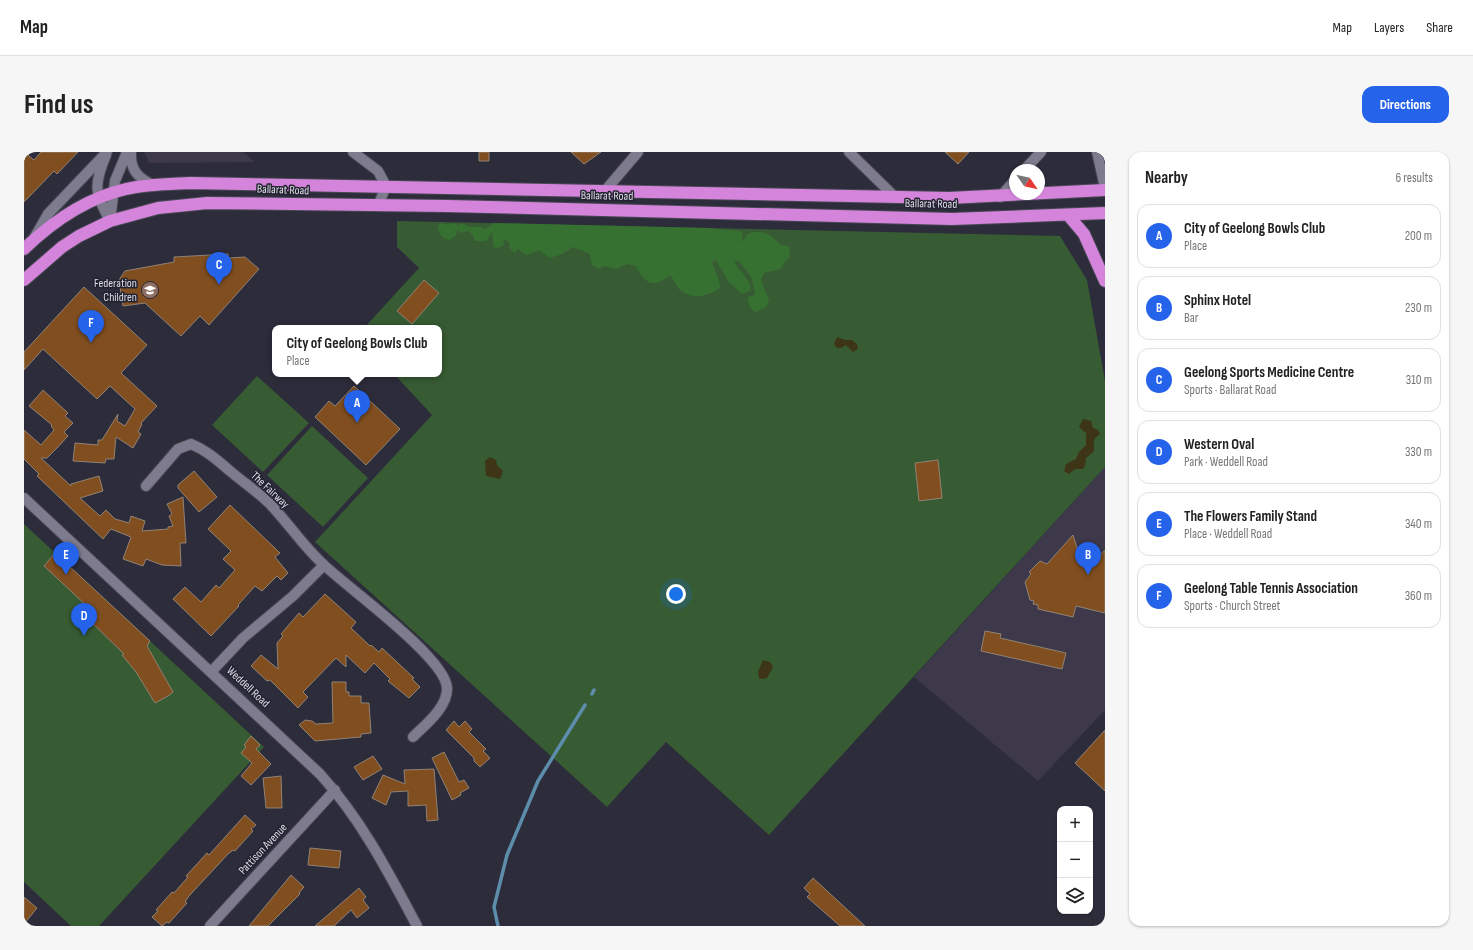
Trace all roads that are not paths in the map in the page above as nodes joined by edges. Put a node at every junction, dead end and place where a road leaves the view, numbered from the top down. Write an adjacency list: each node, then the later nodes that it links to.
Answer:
1 (107, 152): 18 (street); 23 (street)
2 (127, 152): 15 (street)
3 (130, 152): 10 (street)
4 (353, 152): 11 (street)
5 (638, 152): 14 (street)
6 (849, 152): 16 (street)
7 (1041, 152): 9 (street)
8 (1097, 152): 13 (street)
9 (1030, 164)
10 (153, 185): 11 (highway, Ballarat Road); 15 (highway, Ballarat Road)
11 (386, 186): 14 (highway, Ballarat Road); 19 (street)
12 (1009, 187): 17 (street)
13 (1105, 189): 17 (highway, Ballarat Road)
14 (604, 192): 16 (highway, Ballarat Road)
15 (113, 193): 18 (highway, Ballarat Road); 22 (street)
16 (895, 197): 17 (highway, Ballarat Road)
17 (1000, 197)
18 (99, 199): 22 (street); 23 (highway, Ballarat Road)
19 (378, 206): 21 (highway, Ballarat Road); 22 (highway, Ballarat Road)
20 (1105, 213): 21 (highway, Ballarat Road)
21 (1068, 215): 25 (highway)
22 (110, 221): 24 (highway, Ballarat Road)
23 (28, 246)
24 (24, 280)
25 (1105, 281)
26 (146, 486): 28 (street, The Fairway)
27 (24, 498): 29 (street, Weddell Road)
28 (324, 565): 29 (street); 30 (street, The Fairway)
29 (212, 671): 31 (street, Weddell Road)
30 (413, 737)
31 (335, 790): 32 (street, Pattison Avenue); 33 (street, Weddell Road)
32 (210, 926)
33 (417, 926)

